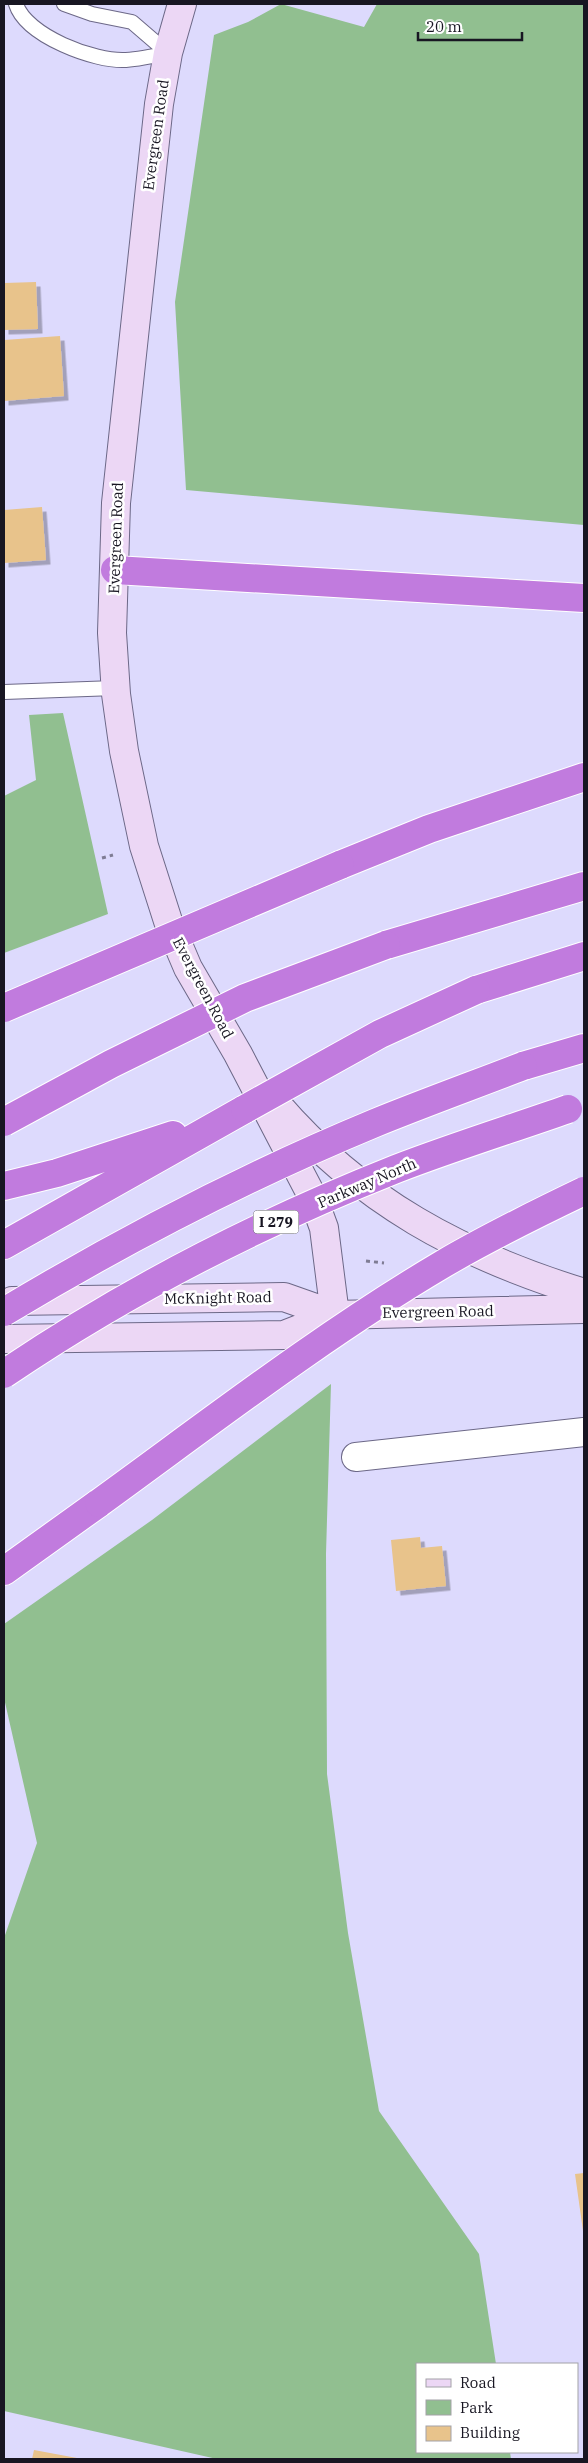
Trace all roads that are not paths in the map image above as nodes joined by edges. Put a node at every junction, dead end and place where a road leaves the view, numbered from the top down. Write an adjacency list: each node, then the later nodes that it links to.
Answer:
1 (16, 4): 4 (lane)
2 (64, 4): 4 (lane)
3 (182, 4): 4 (main road, Evergreen Road)
4 (168, 54): 5 (main road, Evergreen Road)
5 (116, 570): 6 (highway); 7 (main road, Evergreen Road)
6 (584, 598)
7 (115, 688): 8 (lane); 14 (main road, Evergreen Road)
8 (4, 692)
9 (584, 777): 12 (highway, bridge)
10 (584, 886): 17 (highway, bridge)
11 (584, 956): 16 (highway, bridge)
12 (4, 1008)
13 (584, 1048): 24 (highway, bridge)
14 (238, 1054): 21 (main road, Evergreen Road); 25 (main road, Evergreen Road)
15 (576, 1107): 27 (highway, Parkway North / I 279, bridge)
16 (245, 1109): 18 (highway); 20 (highway)
17 (4, 1122)
18 (4, 1186)
19 (584, 1191): 30 (highway, bridge)
20 (4, 1245)
21 (584, 1294)
22 (4, 1301): 25 (main road, McKnight Road)
23 (584, 1309): 25 (main road, Evergreen Road)
24 (4, 1312)
25 (335, 1315): 26 (main road)
26 (4, 1339)
27 (4, 1374)
28 (584, 1432): 29 (street)
29 (356, 1457)
30 (4, 1571)

